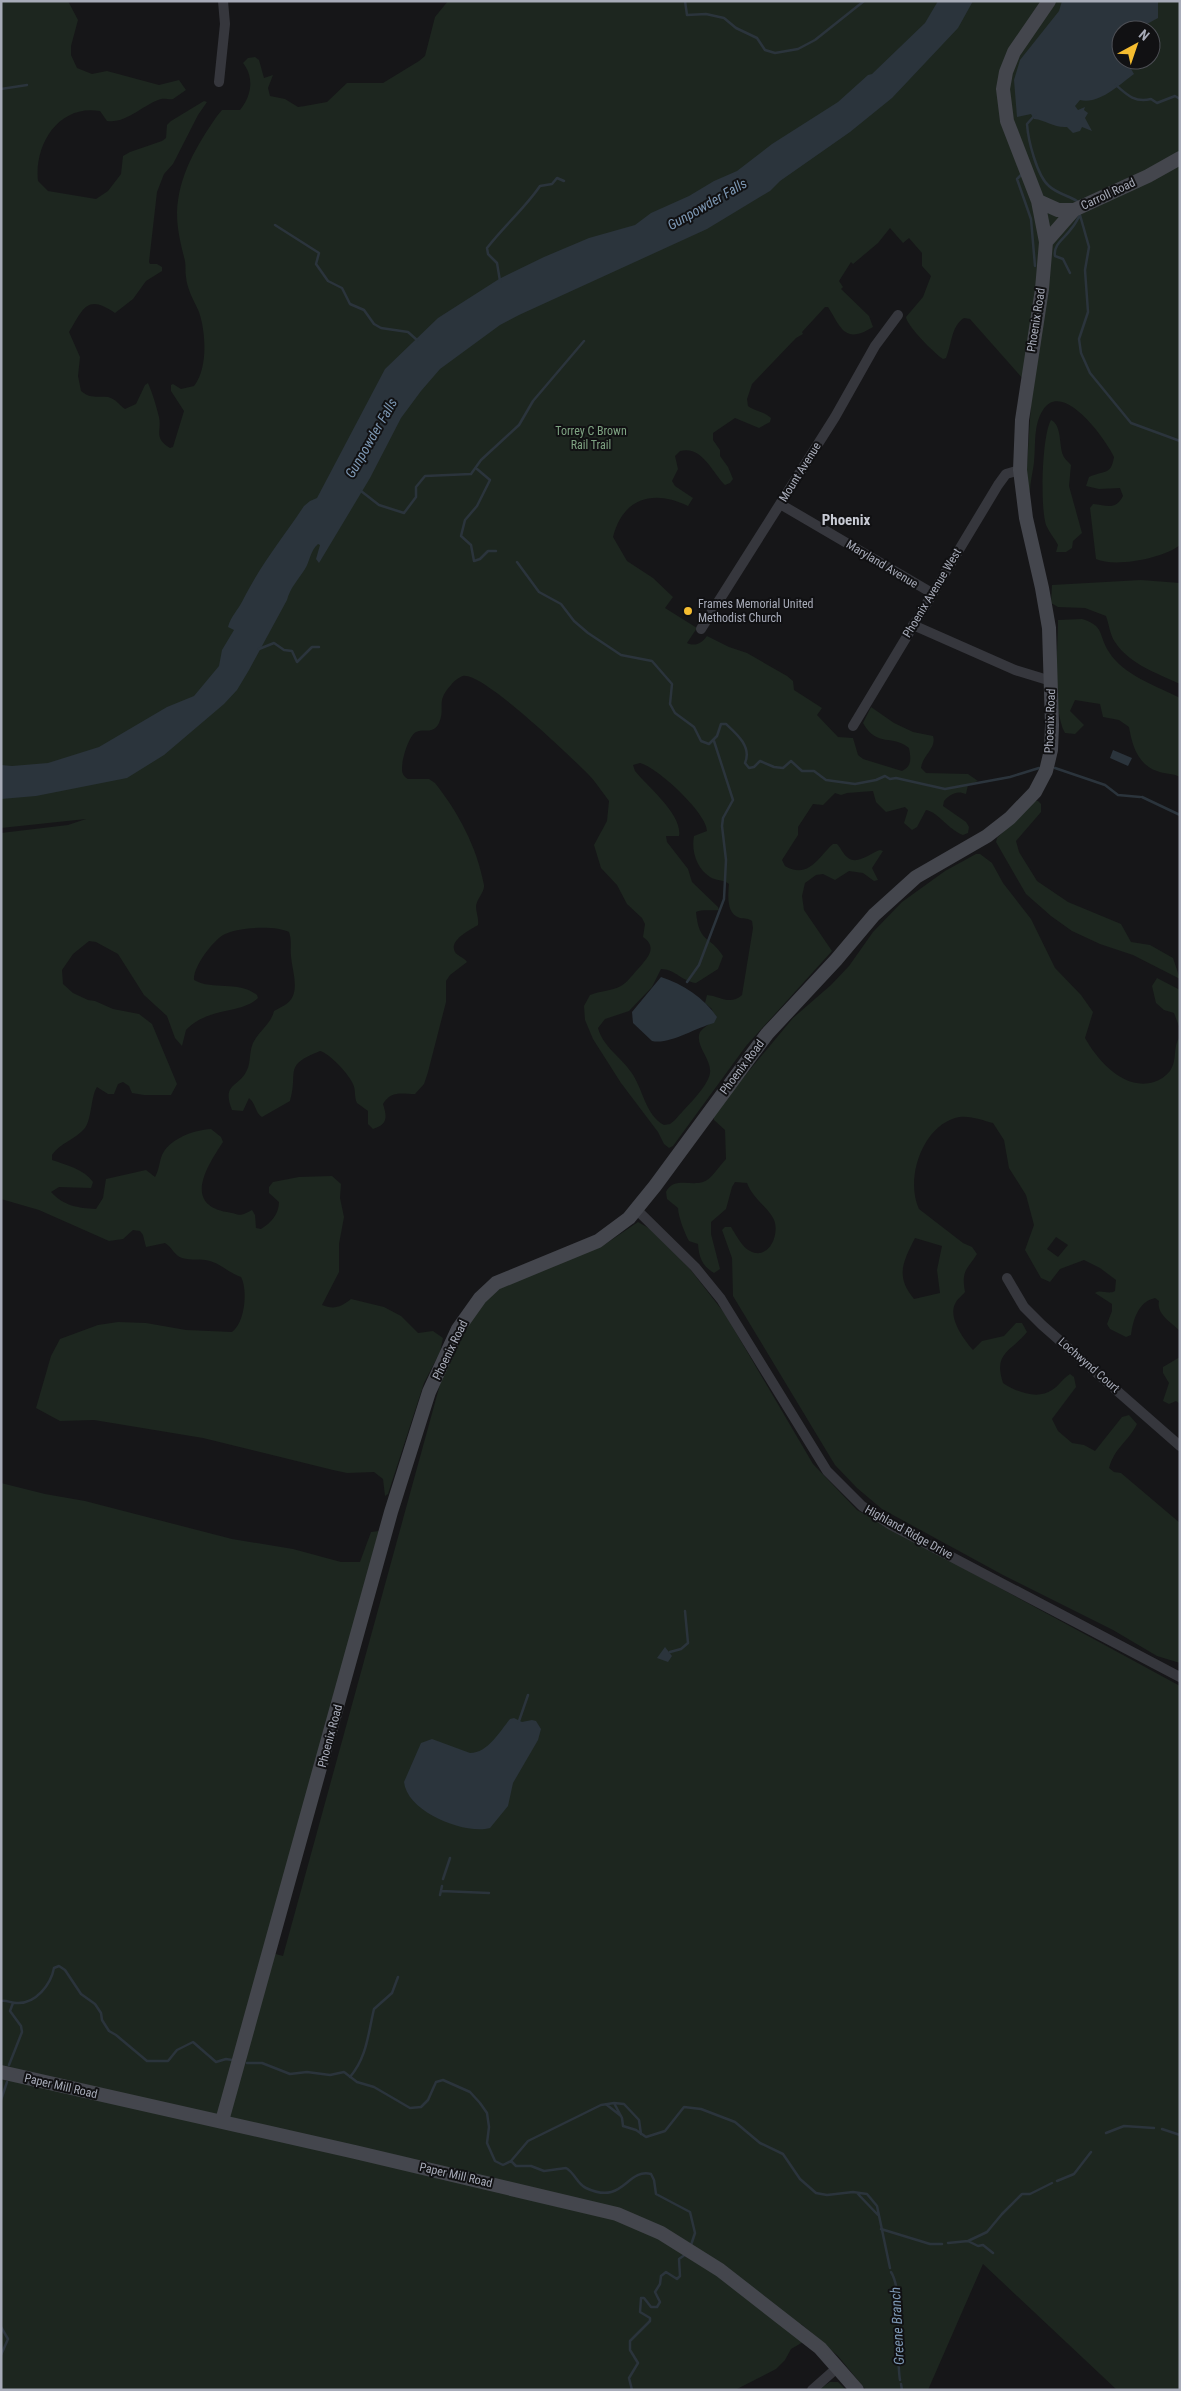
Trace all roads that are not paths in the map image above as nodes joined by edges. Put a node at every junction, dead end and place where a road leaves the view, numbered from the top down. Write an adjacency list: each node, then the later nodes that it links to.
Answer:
1 (223, 1): 3 (street)
2 (1049, 1): 5 (street, Phoenix Road)
3 (219, 82)
4 (1180, 158): 6 (street, Carroll Road)
5 (1038, 201): 6 (street); 7 (street, Phoenix Road)
6 (1074, 210): 7 (street, Carroll Road)
7 (1046, 242): 9 (street, Phoenix Road)
8 (898, 315): 10 (street, Mount Avenue)
9 (1020, 470): 11 (street, Phoenix Avenue West); 14 (street, Phoenix Road)
10 (780, 504): 11 (street, Maryland Avenue); 13 (street, Mount Avenue)
11 (932, 593): 12 (street, Phoenix Avenue West)
12 (913, 625): 14 (street); 15 (street, Phoenix Avenue West)
13 (701, 629)
14 (1051, 681): 16 (street, Phoenix Road)
15 (853, 726)
16 (637, 1210): 19 (street, Highland Ridge Drive); 21 (street, Phoenix Road)
17 (1007, 1278): 18 (street, Lochwynd Court)
18 (1180, 1446)
19 (1180, 1677)
20 (1, 2072): 21 (street, Paper Mill Road)
21 (222, 2122): 22 (street, Paper Mill Road)
22 (838, 2367): 23 (street); 24 (street, Paper Mill Road)
23 (812, 2390)
24 (857, 2390)

